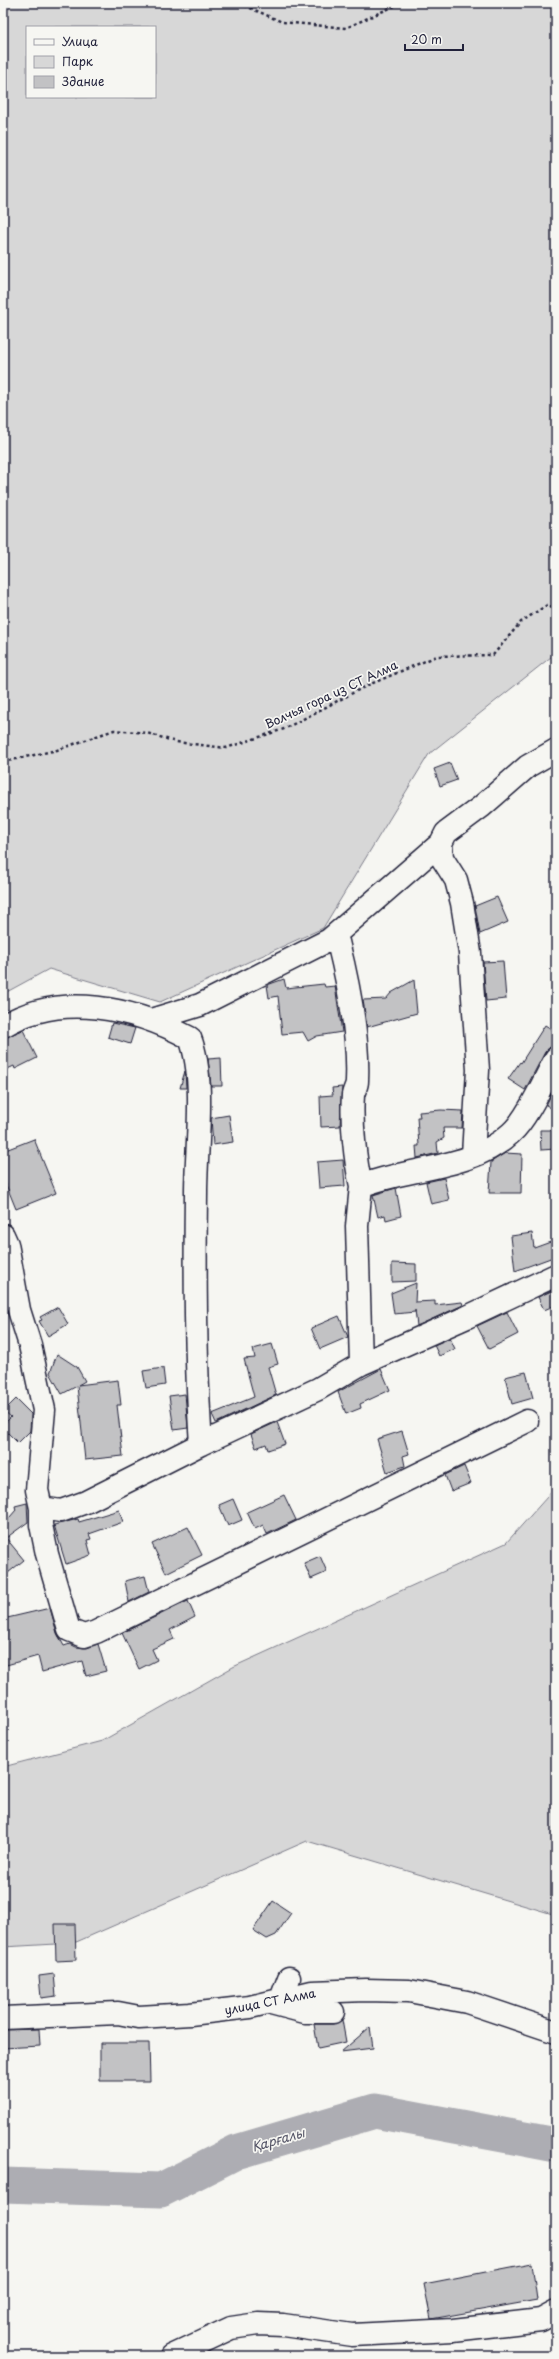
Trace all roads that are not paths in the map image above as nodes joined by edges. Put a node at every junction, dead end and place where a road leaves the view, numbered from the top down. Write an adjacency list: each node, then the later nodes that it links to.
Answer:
1 (556, 750): 2 (street)
2 (441, 843): 3 (street); 7 (street)
3 (330, 940): 4 (street); 8 (street)
4 (151, 1020): 5 (street); 13 (street)
5 (3, 1026)
6 (556, 1058): 7 (street)
7 (473, 1155): 8 (street)
8 (361, 1186): 11 (street)
9 (4, 1242): 14 (street)
10 (556, 1275): 11 (street)
11 (361, 1364): 13 (street)
12 (526, 1421): 14 (street)
13 (201, 1444): 14 (street)
14 (42, 1508)
15 (289, 1978): 16 (street)
16 (274, 2001): 17 (street); 18 (street, улица СТ Алма); 19 (street, улица СТ Алма)
17 (333, 2012)
18 (3, 2018)
19 (556, 2032)
20 (556, 2312): 21 (street)
21 (171, 2356)

